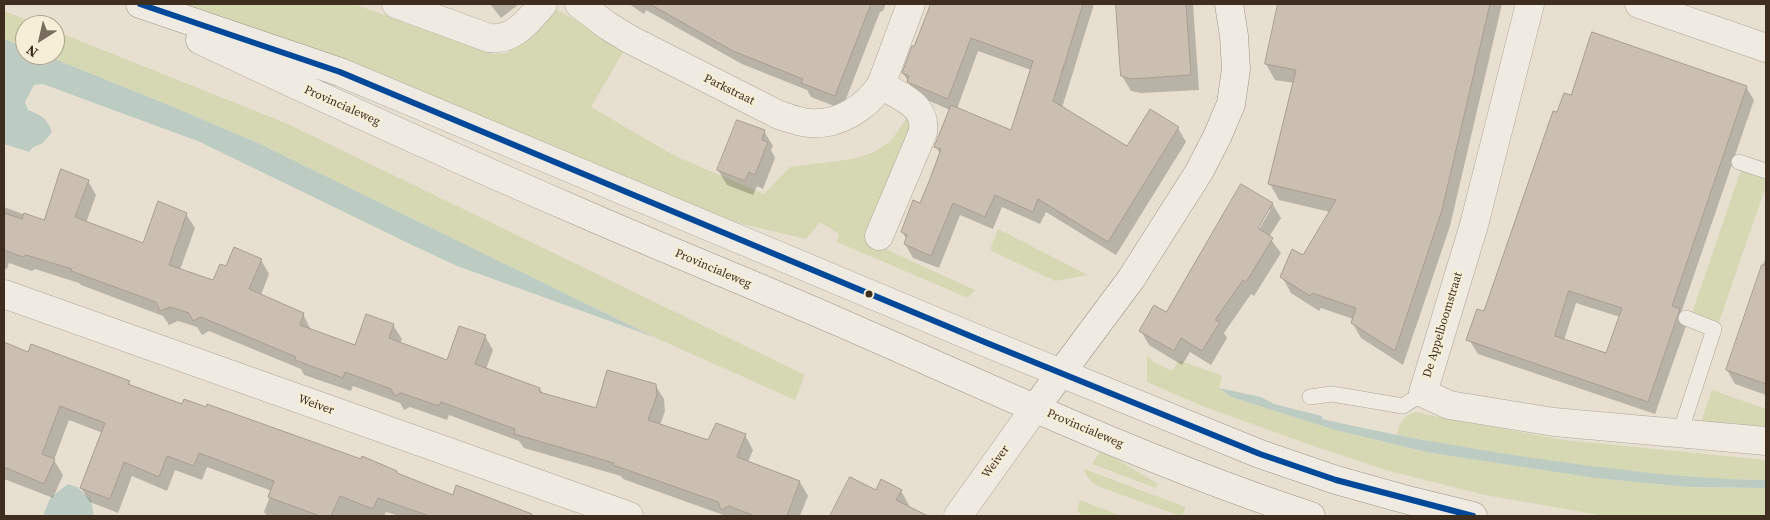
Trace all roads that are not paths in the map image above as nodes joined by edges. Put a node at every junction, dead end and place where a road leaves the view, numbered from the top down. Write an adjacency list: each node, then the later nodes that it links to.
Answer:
1 (122, 4): 20 (street, Provincialeweg)
2 (140, 4): 17 (street)
3 (396, 4): 4 (street)
4 (543, 4)
5 (579, 4): 11 (street, Parkstraat)
6 (911, 4): 11 (street, Parkstraat)
7 (1229, 4): 17 (street, Weiver)
8 (1530, 4): 18 (street, De Appelboomstraat)
9 (1639, 4): 10 (street)
10 (1766, 48)
11 (881, 85): 14 (street)
12 (1739, 162): 13 (lane)
13 (1766, 171)
14 (879, 236)
15 (4, 294): 23 (street, Weiver)
16 (1686, 318): 21 (lane)
17 (1062, 373): 20 (street, Weiver); 26 (street)
18 (1423, 394): 19 (lane); 21 (street, De Appelboomstraat)
19 (1310, 397)
20 (1035, 408): 24 (street, Weiver); 25 (street, Provincialeweg)
21 (1680, 433): 22 (street, De Appelboomstraat)
22 (1766, 441)
23 (629, 516)
24 (958, 516)
25 (1311, 516)
26 (1473, 516)

